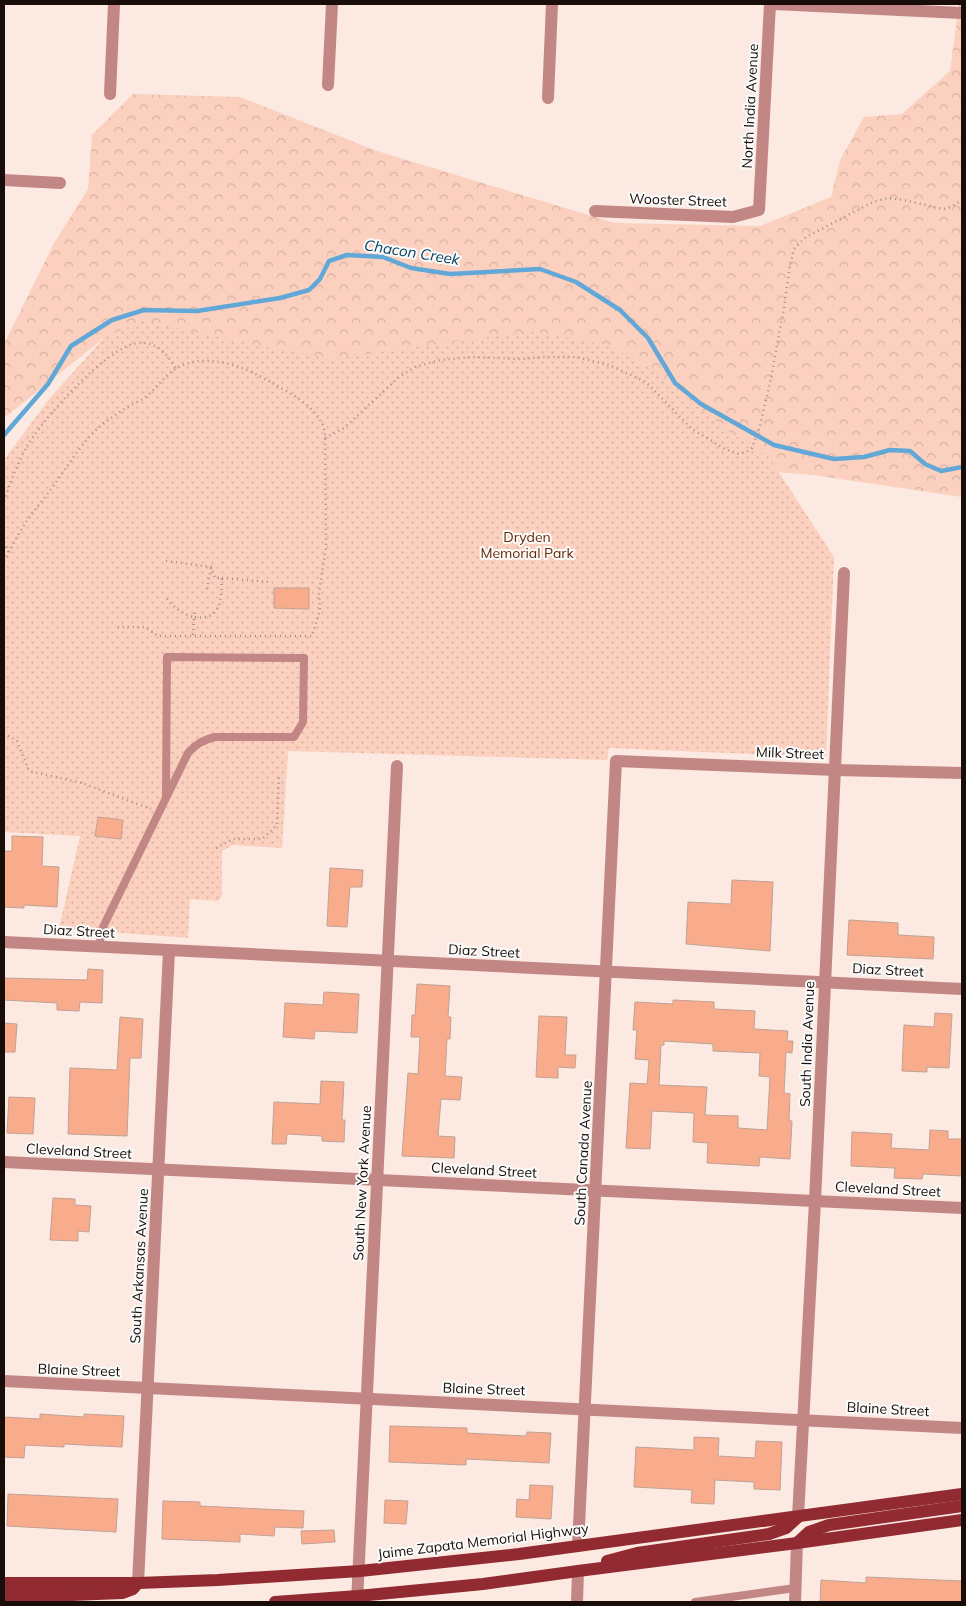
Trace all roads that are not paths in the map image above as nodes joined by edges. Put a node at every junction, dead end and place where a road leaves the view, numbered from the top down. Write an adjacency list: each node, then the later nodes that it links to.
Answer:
1 (114, 4): 8 (street)
2 (332, 4): 7 (street)
3 (552, 4): 9 (street)
4 (770, 4): 12 (street, North India Avenue)
5 (774, 4): 6 (street)
6 (962, 13)
7 (328, 85)
8 (110, 94)
9 (548, 98)
10 (4, 180): 11 (street)
11 (60, 183)
12 (759, 210): 13 (street, Wooster Street)
13 (595, 211)
14 (844, 573): 17 (street, South India Avenue)
15 (616, 761): 17 (street, Milk Street); 24 (street, South Canada Avenue)
16 (397, 766): 23 (street, South New York Avenue)
17 (836, 770): 18 (street, Milk Street); 25 (street, South India Avenue)
18 (962, 773)
19 (166, 798): 19 (lane); 21 (lane)
20 (4, 942): 21 (street, Diaz Street)
21 (99, 946): 22 (street, Diaz Street)
22 (169, 951): 23 (street, Diaz Street); 28 (street, South Arkansas Avenue)
23 (387, 961): 24 (street, Diaz Street); 29 (street, South New York Avenue)
24 (606, 972): 25 (street, Diaz Street); 30 (street, South Canada Avenue)
25 (824, 982): 26 (street, Diaz Street); 31 (street, South India Avenue)
26 (962, 989)
27 (4, 1162): 28 (street, Cleveland Street)
28 (159, 1170): 29 (street, Cleveland Street); 34 (street, South Arkansas Avenue)
29 (378, 1180): 30 (street, Cleveland Street); 35 (street, South New York Avenue)
30 (596, 1190): 31 (street, Cleveland Street); 36 (street, South Canada Avenue)
31 (815, 1201): 32 (street, Cleveland Street); 37 (street, South India Avenue)
32 (962, 1208)
33 (4, 1381): 34 (street, Blaine Street)
34 (148, 1388): 35 (street, Blaine Street); 48 (street, South Arkansas Avenue)
35 (366, 1399): 36 (street, Blaine Street); 46 (street, South New York Avenue)
36 (584, 1409): 37 (street, Blaine Street); 44 (street, South Canada Avenue)
37 (804, 1420): 38 (street, Blaine Street); 41 (street, South India Avenue)
38 (962, 1428)
39 (962, 1494): 41 (main road, Jaime Zapata Memorial Highway)
40 (962, 1506): 43 (main road)
41 (798, 1517): 44 (main road, Jaime Zapata Memorial Highway); 45 (main road)
42 (962, 1520): 43 (main road)
43 (797, 1543): 45 (main road); 49 (street)
44 (578, 1546): 46 (main road, Jaime Zapata Memorial Highway)
45 (578, 1570): 51 (main road); 53 (street)
46 (360, 1571): 48 (main road, Jaime Zapata Memorial Highway); 51 (street, South New York Avenue)
47 (4, 1583): 48 (main road, Jaime Zapata Memorial Highway)
48 (138, 1583): 50 (main road)
49 (795, 1588): 54 (lane); 55 (street)
50 (4, 1595)
51 (358, 1599): 52 (main road)
52 (275, 1602)
53 (577, 1602)
54 (694, 1602)
55 (795, 1602)

